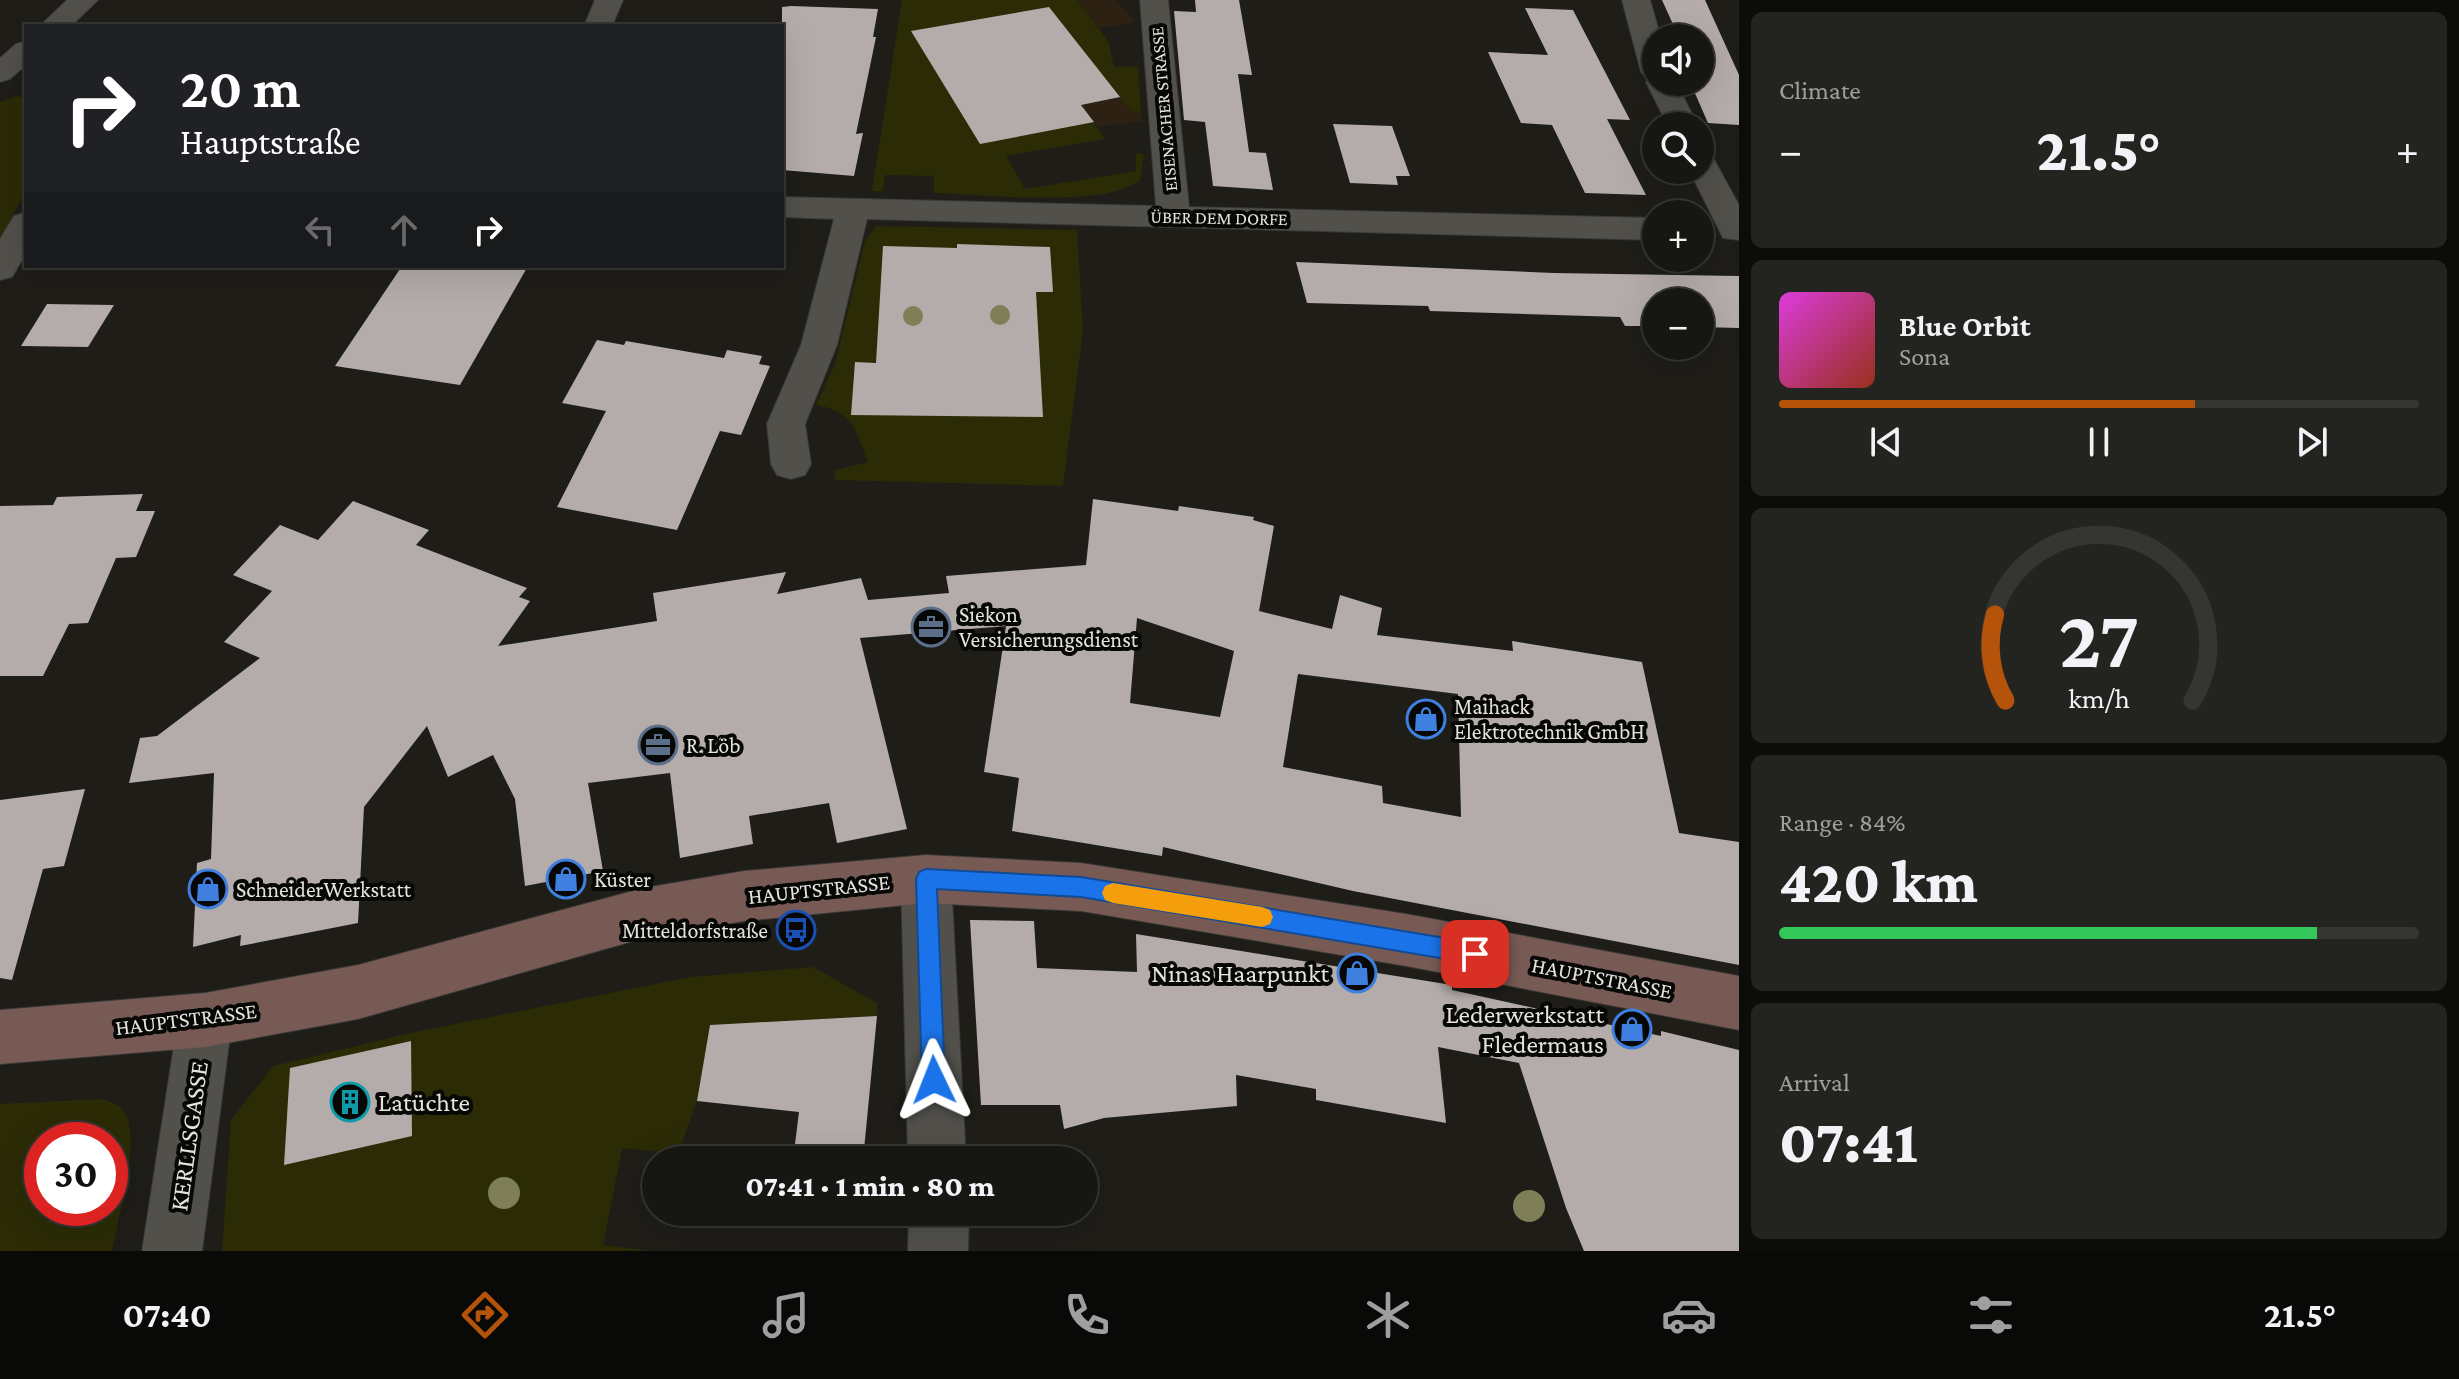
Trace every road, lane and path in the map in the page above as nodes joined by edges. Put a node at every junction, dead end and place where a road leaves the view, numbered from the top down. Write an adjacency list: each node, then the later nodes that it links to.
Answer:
1 (84, 0): 5 (street)
2 (609, 0): 6 (street)
3 (1154, 0): 11 (street, EISENACHER STRASSE)
4 (1636, 0): 7 (street)
5 (56, 24)
6 (599, 24)
7 (1643, 24)
8 (1712, 184): 15 (street)
9 (784, 207): 10 (street, ÜBER DEM DORFE)
10 (853, 209): 11 (street, ÜBER DEM DORFE); 17 (street)
11 (1173, 217): 13 (street, ÜBER DEM DORFE)
12 (24, 227): 16 (street)
13 (1642, 229)
14 (1714, 230): 15 (street)
15 (1737, 230)
16 (0, 269)
17 (791, 464)
18 (926, 879): 19 (main road, HAUPTSTRASSE); 20 (main road, HAUPTSTRASSE); 22 (street)
19 (1739, 1003)
20 (205, 1020): 21 (main road, HAUPTSTRASSE); 24 (street, KERLLSGASSE)
21 (0, 1037)
22 (936, 1146)
23 (939, 1226): 25 (street)
24 (172, 1251)
25 (938, 1251)

